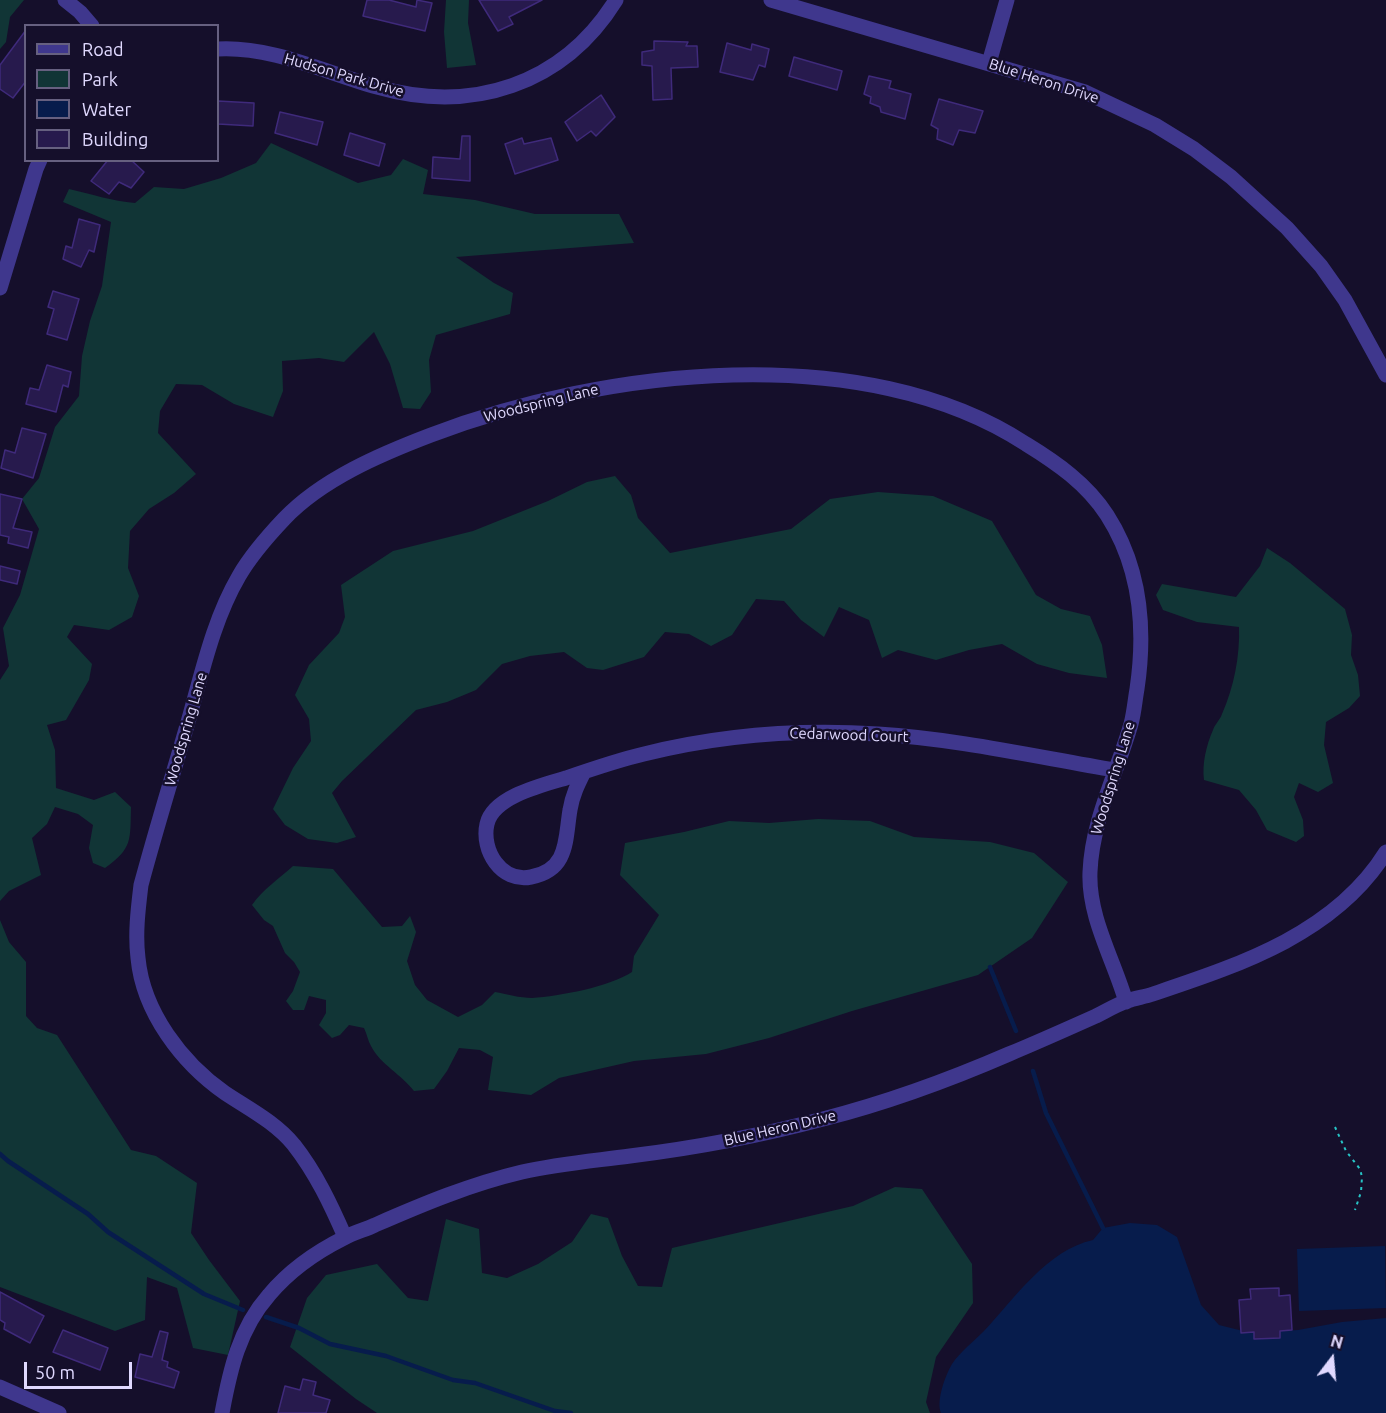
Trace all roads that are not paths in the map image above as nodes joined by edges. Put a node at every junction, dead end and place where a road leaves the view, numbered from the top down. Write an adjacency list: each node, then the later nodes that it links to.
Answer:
1 (65, 0): 5 (street)
2 (616, 0): 6 (street, Hudson Park Drive)
3 (771, 0): 7 (street, Blue Heron Drive)
4 (1007, 0): 7 (street)
5 (90, 24)
6 (219, 49)
7 (988, 63): 10 (street, Blue Heron Drive)
8 (39, 162): 9 (street)
9 (0, 288)
10 (1386, 375)
11 (1115, 770): 12 (street, Cedarwood Court); 14 (street, Woodspring Lane); 15 (street, Woodspring Lane)
12 (584, 772): 12 (street, Cedarwood Court)
13 (1386, 852): 14 (street, Blue Heron Drive)
14 (1126, 1002): 15 (street, Blue Heron Drive)
15 (345, 1237): 18 (street, Blue Heron Drive)
16 (0, 1387): 17 (street)
17 (59, 1413)
18 (222, 1413)

